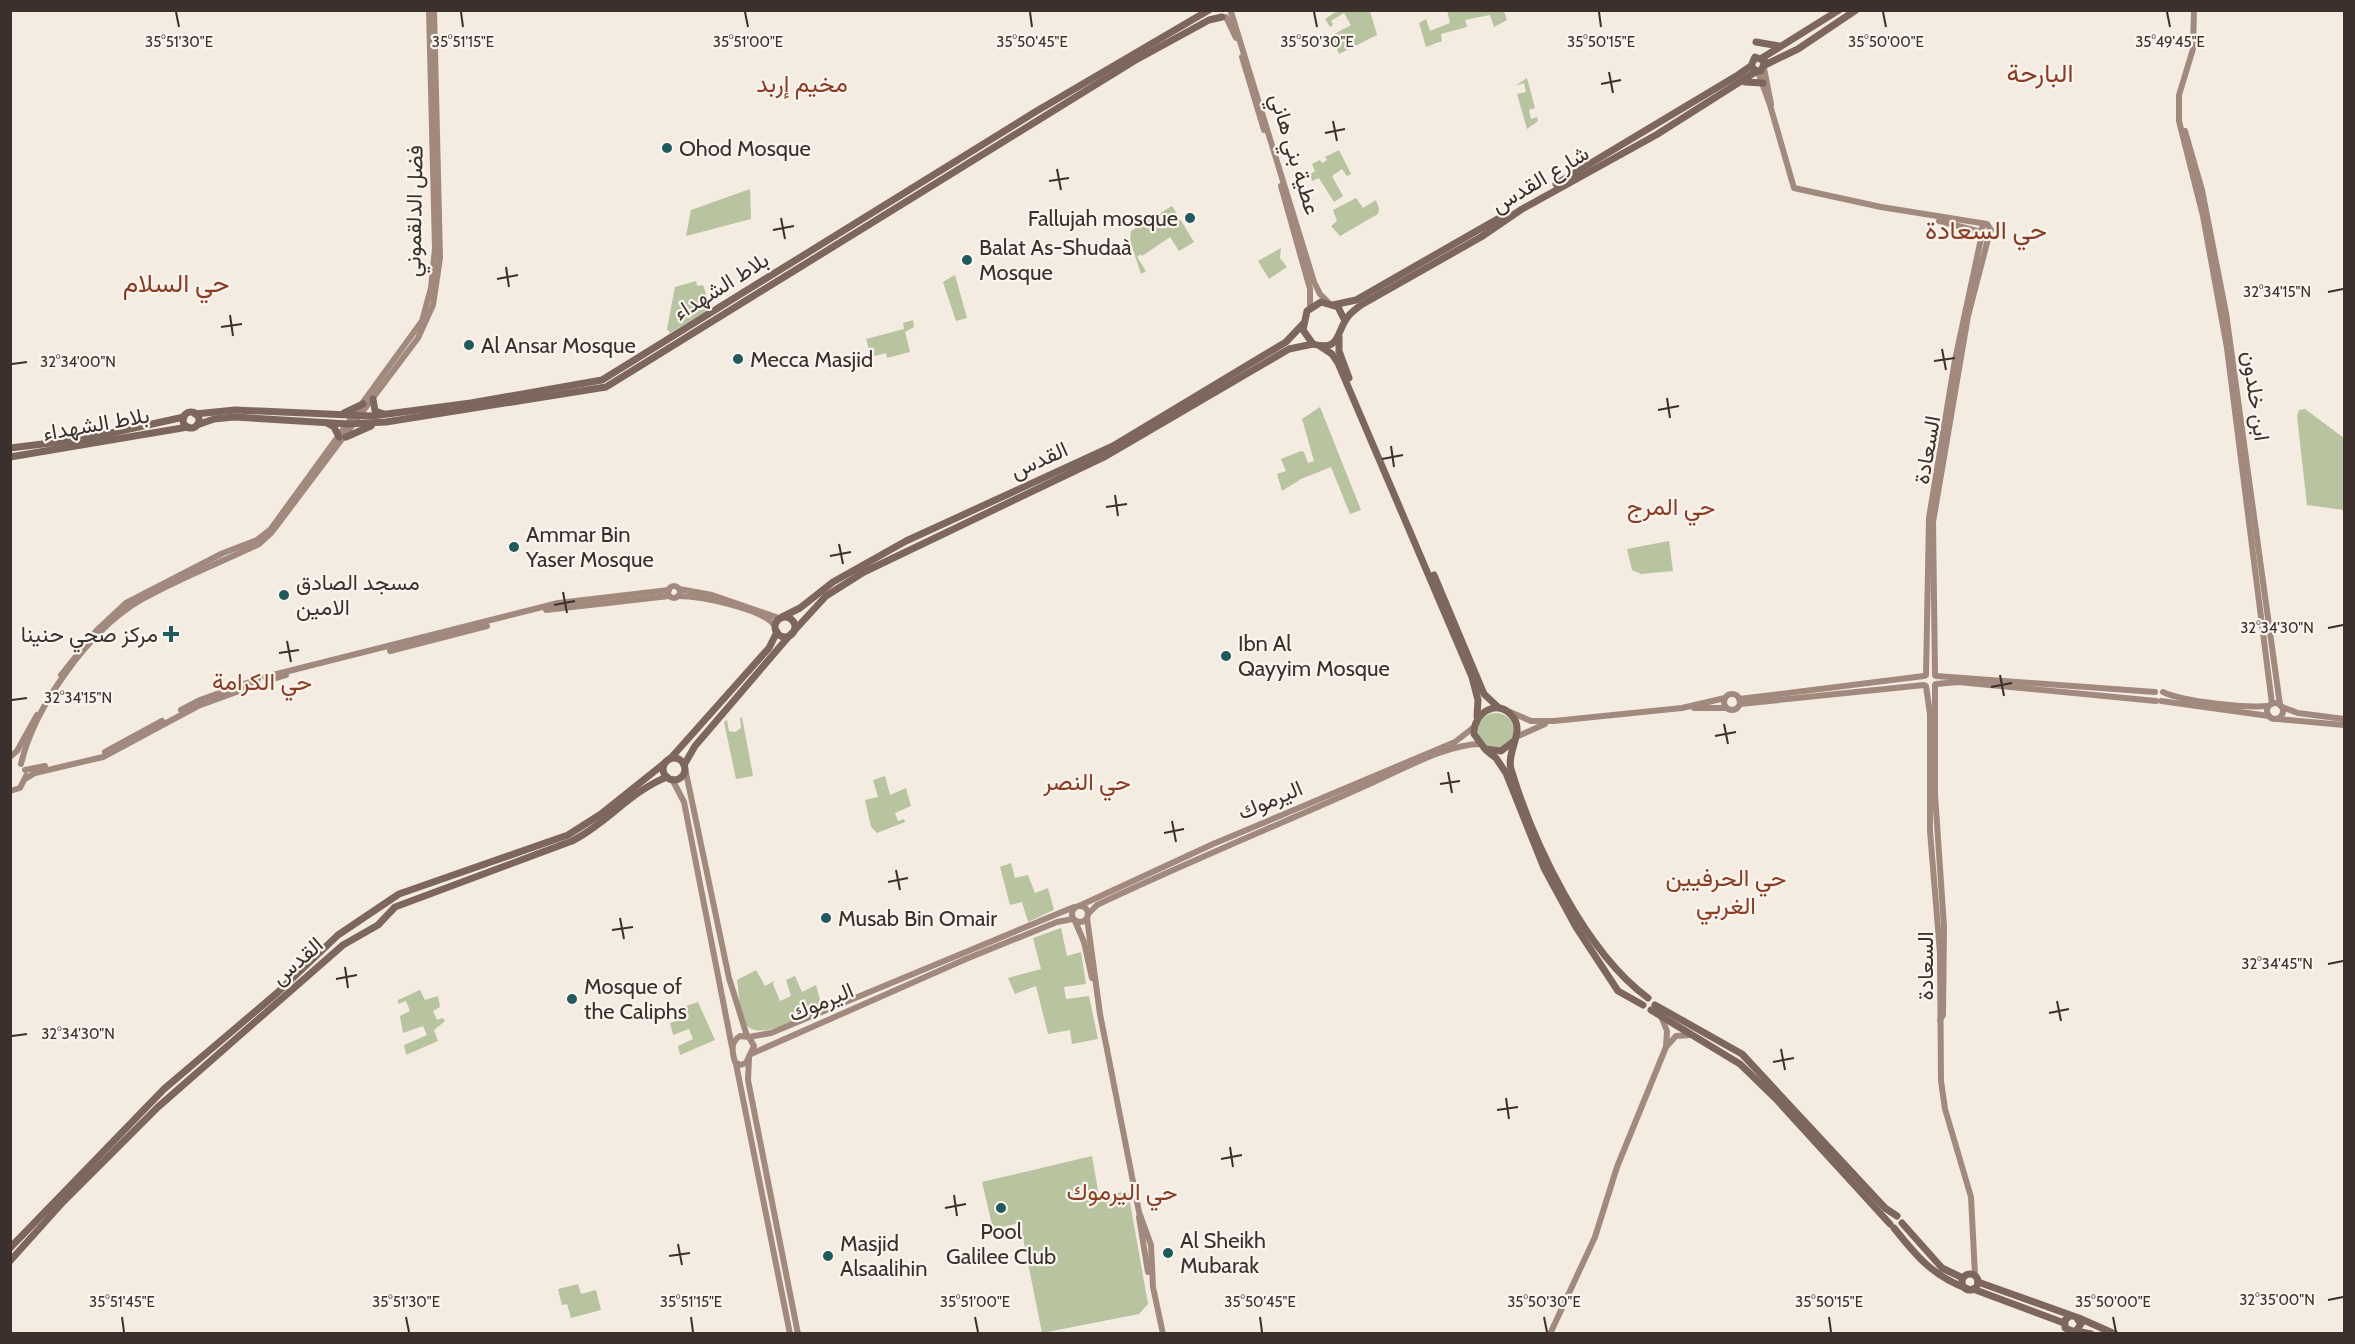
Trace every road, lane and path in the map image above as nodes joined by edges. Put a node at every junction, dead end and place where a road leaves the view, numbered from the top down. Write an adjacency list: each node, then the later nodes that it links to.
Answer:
1 (429, 10): 26 (street, فضل الدلقموني)
2 (434, 10): 25 (street, فضل الدلقموني)
3 (1209, 10): 29 (main road, بلاط الشهداء)
4 (1217, 10): 8 (street)
5 (1839, 10): 10 (main road)
6 (1856, 10): 11 (main road, شارع القدس)
7 (2194, 10): 15 (street, ابن خلدون)
8 (1228, 14): 19 (street, عطية بني هاني); 20 (street); 29 (main road)
9 (1756, 42): 10 (main road)
10 (1782, 46): 11 (main road)
11 (1759, 67): 12 (main road, شارع القدس); 13 (street); 14 (street); 19 (main road)
12 (1743, 82): 13 (main road); 21 (main road, شارع القدس)
13 (1763, 83): 14 (street)
14 (1770, 105): 16 (street)
15 (2199, 191): 53 (street, ابن خلدون); 54 (street, ابن خلدون)
16 (1881, 207): 17 (street); 18 (street)
17 (1983, 225): 18 (street, السعادة); 18 (street)
18 (1984, 234): 37 (street, السعادة)
19 (1331, 304): 20 (main road); 21 (main road)
20 (1310, 308): 22 (main road)
21 (1345, 321): 23 (main road)
22 (1303, 324): 24 (main road); 40 (main road, القدس)
23 (1339, 337): 24 (main road); 57 (main road)
24 (1316, 345): 42 (main road, القدس); 63 (main road)
25 (373, 399): 29 (main road); 31 (street, فضل الدلقموني)
26 (363, 404): 30 (main road); 31 (street, فضل الدلقموني)
27 (195, 414): 28 (main road); 30 (main road, بلاط الشهداء); 32 (main road)
28 (184, 417): 33 (main road); 35 (main road, بلاط الشهداء)
29 (386, 418): 31 (main road, بلاط الشهداء); 34 (main road)
30 (325, 419): 31 (main road, بلاط الشهداء); 32 (main road); 34 (main road)
31 (354, 420): 34 (street)
32 (197, 425): 33 (main road)
33 (188, 427): 36 (main road, بلاط الشهداء)
34 (342, 437): 67 (street); 70 (street)
35 (10, 448)
36 (10, 457)
37 (1930, 582): 43 (street, السعادة); 44 (street, السعادة)
38 (679, 592): 39 (street); 39 (street); 40 (street); 41 (street)
39 (669, 593): 45 (street)
40 (781, 618): 41 (main road); 42 (main road)
41 (776, 629): 42 (main road); 68 (main road, القدس)
42 (791, 634): 69 (main road, القدس)
43 (1925, 675): 44 (street); 47 (street, السعادة); 51 (street)
44 (1935, 676): 46 (street, السعادة); 48 (street)
45 (262, 680): 70 (street); 72 (street)
46 (1936, 685): 47 (street); 52 (street); 85 (street, السعادة)
47 (1925, 686): 51 (street); 85 (street, السعادة)
48 (2155, 692): 49 (street); 52 (street)
49 (2163, 692): 52 (street); 53 (street)
50 (1725, 698): 51 (street); 55 (street); 56 (street)
51 (1739, 701): 56 (street)
52 (2158, 701): 58 (street)
53 (2270, 705): 54 (street); 58 (street, ابن خلدون)
54 (2281, 706): 59 (street); 60 (street)
55 (1682, 708): 56 (street); 62 (street)
56 (1726, 708)
57 (1503, 709): 62 (street); 63 (main road); 65 (main road)
58 (2269, 717): 59 (street)
59 (2278, 718): 60 (street)
60 (2309, 718): 61 (street); 64 (street)
61 (2344, 719)
62 (1554, 721): 65 (street)
63 (1475, 723): 66 (main road); 75 (street, اليرموك)
64 (2344, 725)
65 (1515, 739): 66 (main road); 79 (main road)
66 (1483, 747): 76 (street, اليرموك); 80 (main road)
67 (10, 759): 70 (street)
68 (668, 761): 69 (main road); 71 (main road); 94 (main road, القدس)
69 (684, 766): 71 (main road); 86 (street)
70 (23, 767): 72 (street)
71 (670, 778): 88 (street); 95 (main road, القدس)
72 (25, 779): 73 (street)
73 (14, 790): 74 (street)
74 (10, 798)
75 (1077, 907): 76 (street); 77 (street); 86 (street, اليرموك)
76 (1088, 916): 77 (street); 78 (street)
77 (1074, 920): 78 (street); 90 (street, اليرموك)
78 (1092, 969): 102 (street)
79 (1632, 985): 80 (main road); 80 (main road); 81 (main road)
80 (1621, 994): 82 (main road)
81 (1648, 998): 82 (main road); 83 (main road)
82 (1643, 1005): 83 (main road)
83 (1653, 1007): 84 (main road); 92 (main road)
84 (1661, 1016): 87 (main road); 89 (street)
85 (1940, 1020): 96 (street)
86 (748, 1036): 88 (street); 90 (street)
87 (1696, 1036): 89 (street); 93 (main road)
88 (732, 1047): 91 (street)
89 (1666, 1047): 103 (street)
90 (750, 1056): 91 (street); 101 (street)
91 (736, 1064): 100 (street)
92 (1900, 1220): 93 (main road); 93 (main road); 96 (main road)
93 (1892, 1226): 97 (main road)
94 (10, 1248)
95 (10, 1261)
96 (1972, 1277): 97 (main road); 97 (main road); 98 (main road)
97 (1970, 1289): 98 (main road)
98 (2070, 1319): 99 (main road); 99 (main road); 105 (main road)
99 (2077, 1331): 104 (main road)
100 (790, 1334)
101 (798, 1334)
102 (1163, 1334)
103 (1550, 1334)
104 (2091, 1334)
105 (2115, 1334)

